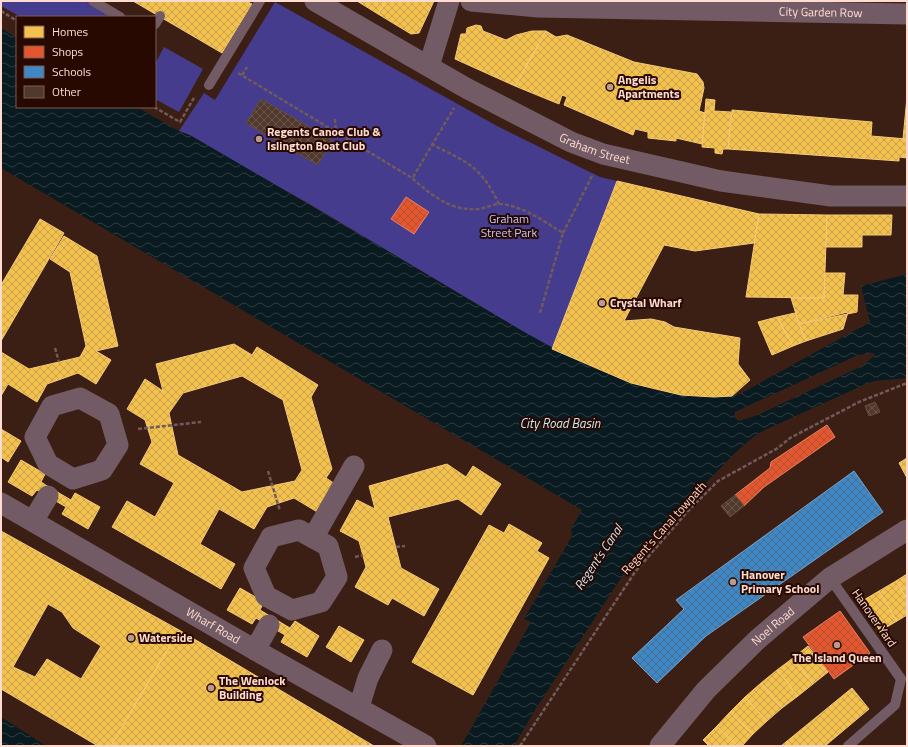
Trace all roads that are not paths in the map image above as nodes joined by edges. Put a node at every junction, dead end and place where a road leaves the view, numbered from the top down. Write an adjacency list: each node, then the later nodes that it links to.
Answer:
1 (93, 1): 8 (lane)
2 (260, 1): 10 (lane)
3 (315, 1): 9 (street, Graham Street)
4 (449, 1): 9 (street)
5 (471, 1): 6 (street, City Garden Row)
6 (539, 4): 7 (street, City Garden Row)
7 (907, 14)
8 (118, 16)
9 (429, 66): 11 (street, Graham Street)
10 (209, 85)
11 (907, 196)
12 (354, 466): 17 (street)
13 (54, 486): 13 (street); 15 (street)
14 (1, 503): 15 (street, Wharf Road)
15 (33, 521): 20 (street, Wharf Road)
16 (907, 530): 18 (street, Noel Road)
17 (313, 538): 19 (street); 19 (street)
18 (830, 578): 24 (street, Noel Road); 25 (lane, Hanover Yard)
19 (274, 616): 20 (street)
20 (255, 650): 22 (street, Wharf Road)
21 (382, 650): 22 (street)
22 (359, 707): 23 (street, Wharf Road)
23 (418, 742)
24 (660, 746)
25 (848, 746)

